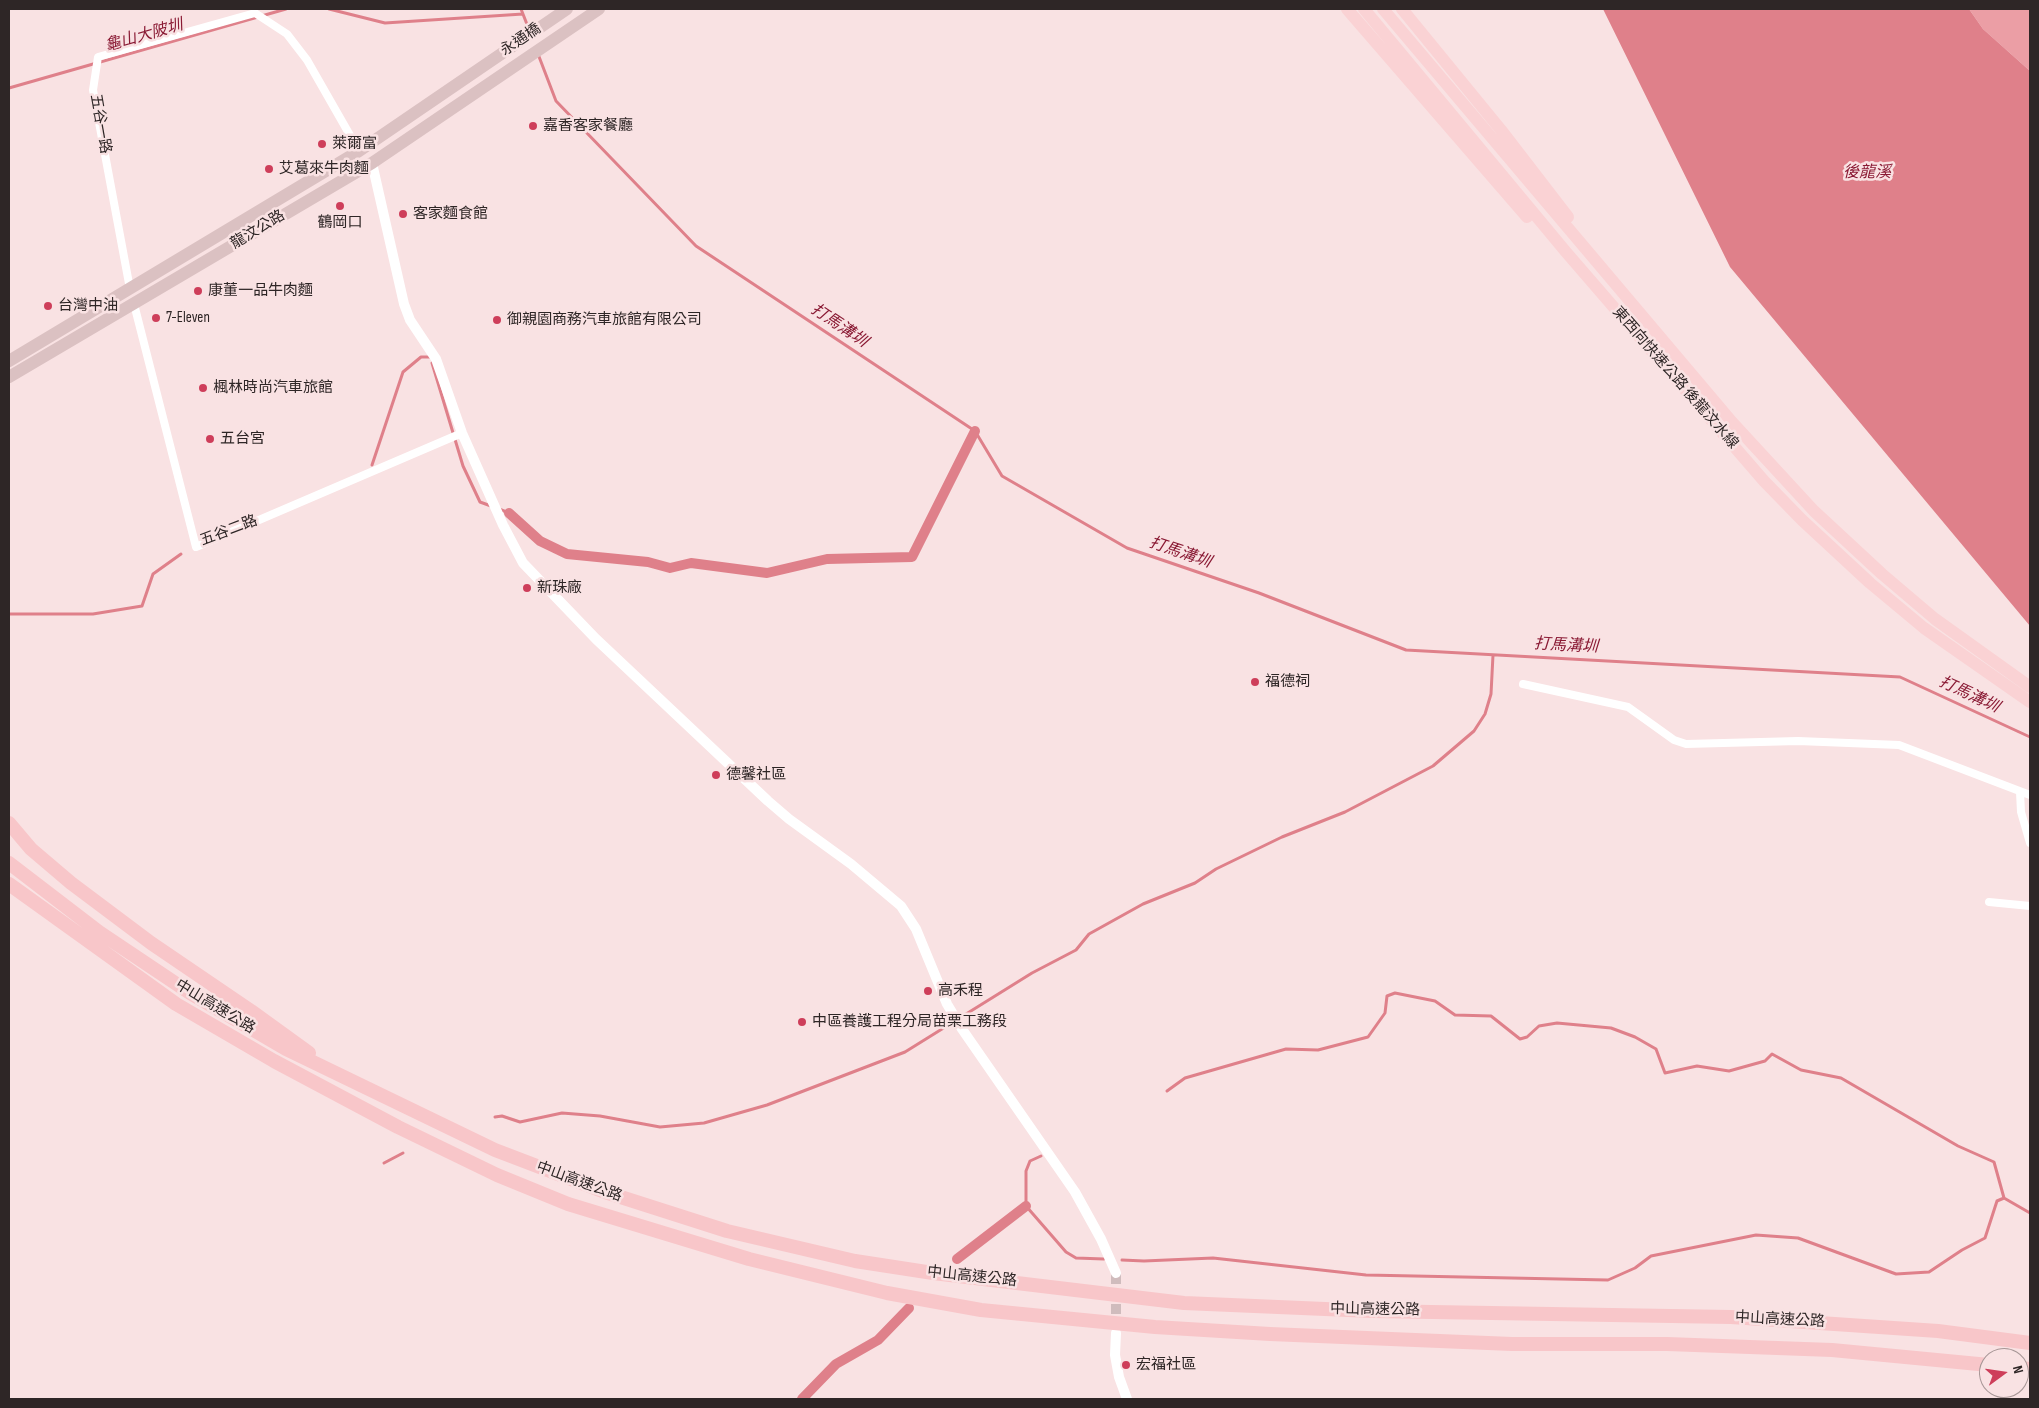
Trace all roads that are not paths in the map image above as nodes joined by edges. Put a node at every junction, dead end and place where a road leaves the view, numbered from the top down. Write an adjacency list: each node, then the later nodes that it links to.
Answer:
1 (567, 9): 7 (main road, 永通橋)
2 (599, 9): 8 (main road, 永通橋)
3 (1347, 9): 11 (highway)
4 (1364, 9): 11 (highway, 東西向快速公路 後龍汶水線)
5 (1383, 9): 12 (highway, 東西向快速公路 後龍汶水線)
6 (1402, 9): 12 (highway)
7 (493, 59): 9 (main road, 龍汶公路)
8 (502, 74): 10 (main road, 龍汶公路)
9 (359, 151): 10 (main road); 13 (main road, 龍汶公路); 13 (street, 五谷一路)
10 (372, 162): 14 (main road, 龍汶公路); 17 (street)
11 (1566, 252): 20 (highway, 東西向快速公路 後龍汶水線)
12 (1598, 266): 19 (highway, 東西向快速公路 後龍汶水線)
13 (130, 289): 15 (main road, 龍汶公路)
14 (134, 304): 16 (main road, 龍汶公路); 17 (street, 五谷二路)
15 (9, 361)
16 (9, 377)
17 (460, 434): 32 (street)
18 (1523, 684): 21 (street)
19 (2030, 687)
20 (2030, 702)
21 (2020, 792): 22 (street); 24 (street)
22 (2030, 795)
23 (9, 823): 31 (highway)
24 (2030, 843)
25 (9, 863): 31 (highway, 中山高速公路)
26 (9, 884): 30 (highway, 中山高速公路)
27 (9, 892): 30 (highway)
28 (1989, 902): 29 (street)
29 (2030, 906)
30 (50, 914): 35 (highway, 中山高速公路)
31 (332, 1070): 34 (highway, 中山高速公路)
32 (1116, 1273)
33 (1116, 1333): 36 (street)
34 (2030, 1343)
35 (1979, 1363)
36 (1127, 1399)

